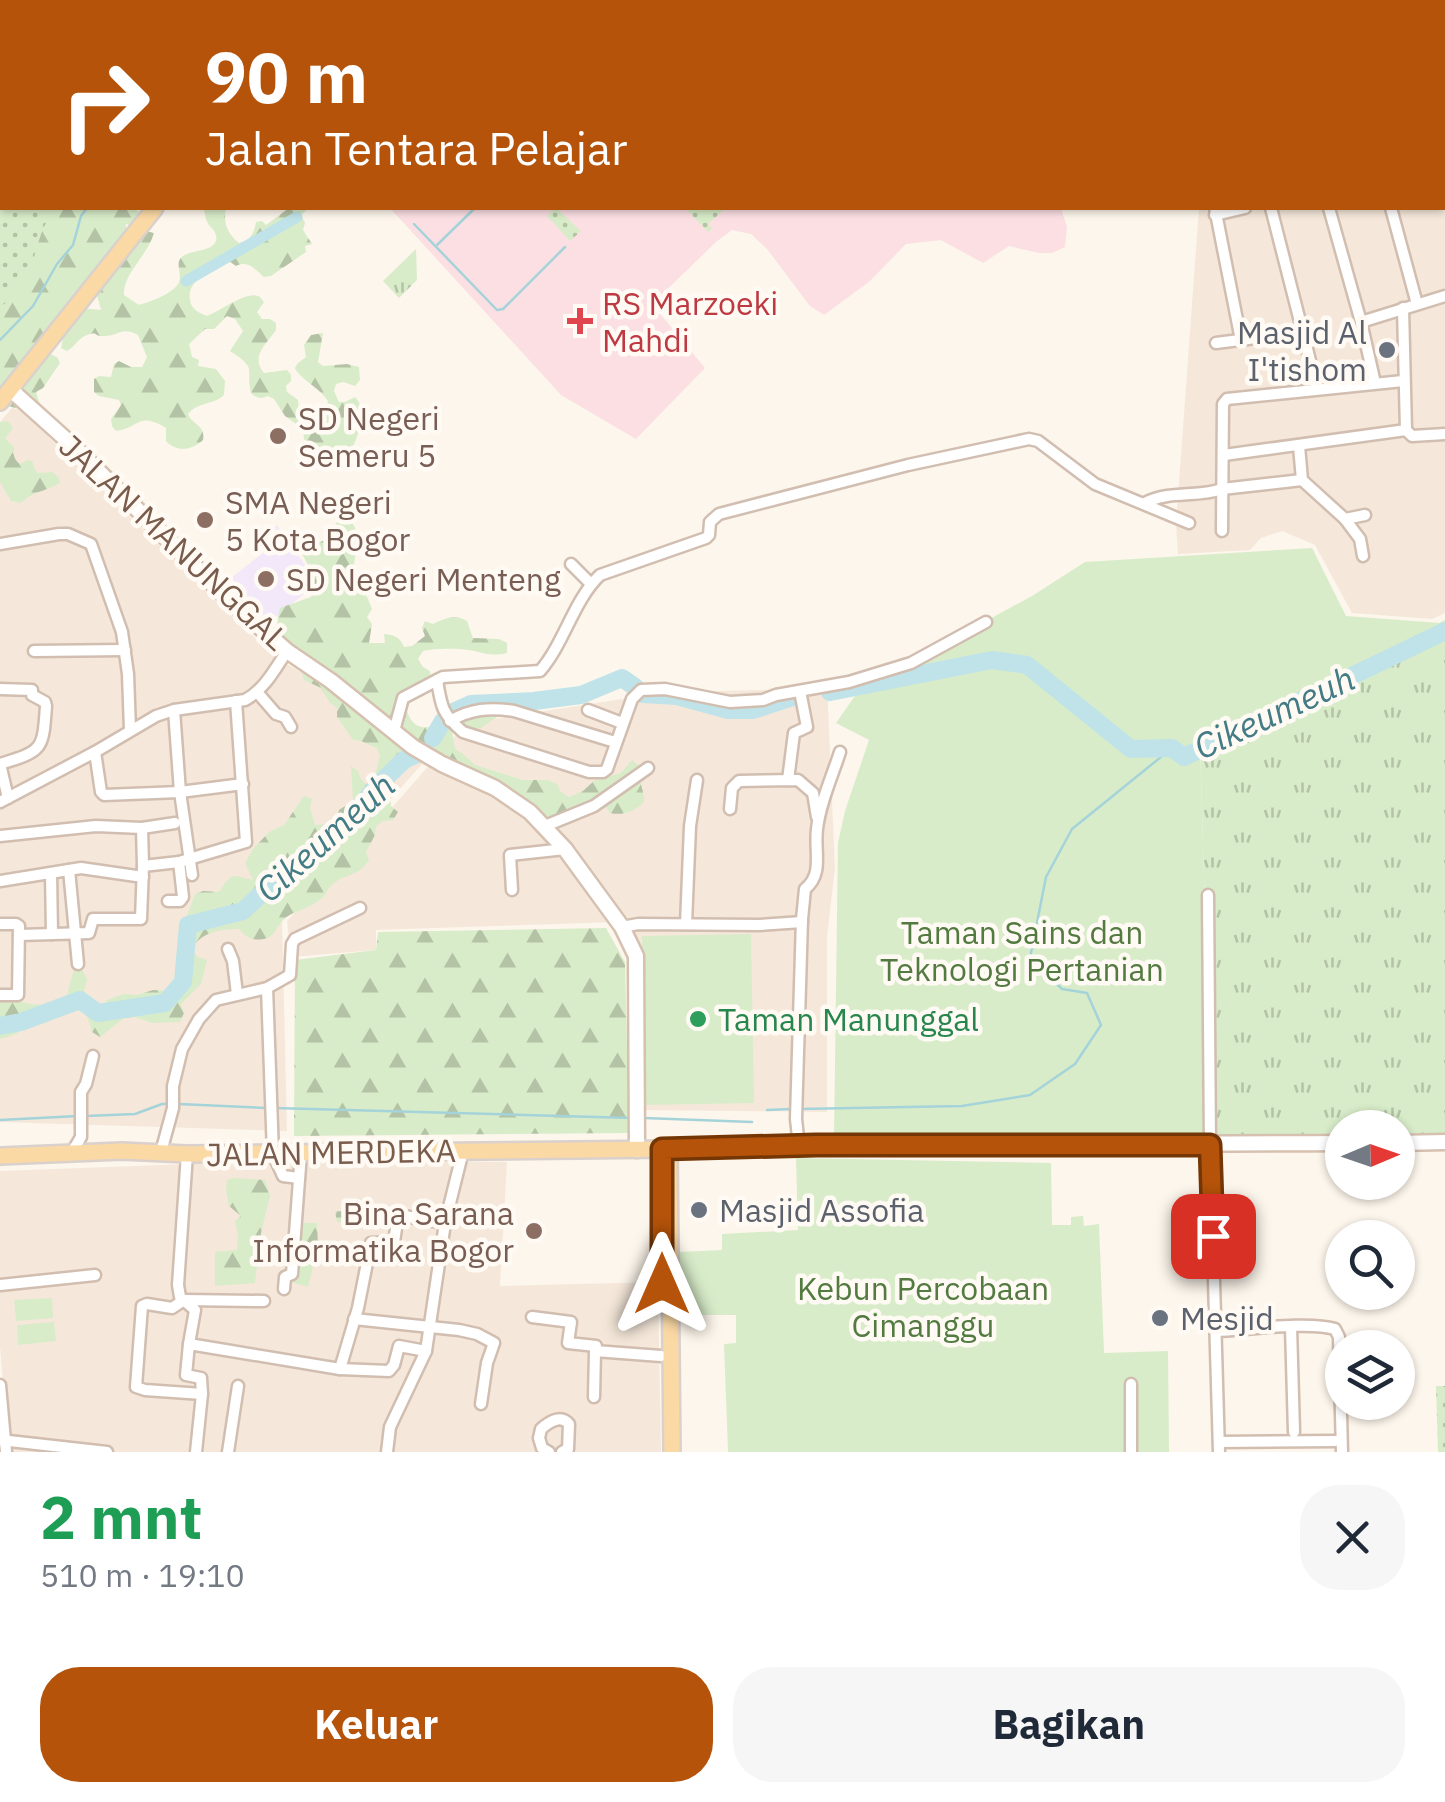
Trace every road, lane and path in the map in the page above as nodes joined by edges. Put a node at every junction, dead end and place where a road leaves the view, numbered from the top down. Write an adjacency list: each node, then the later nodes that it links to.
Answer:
1 (152, 210): 16 (main road)
2 (1272, 210): 10 (street)
3 (1330, 210): 9 (street)
4 (1392, 210): 7 (street)
5 (1214, 212): 11 (street)
6 (1445, 296): 7 (street)
7 (1417, 304): 8 (street)
8 (1403, 308): 9 (street); 13 (street)
9 (1361, 322): 14 (street)
10 (1303, 332): 11 (street); 15 (street)
11 (1241, 340): 12 (street)
12 (1216, 343)
13 (1404, 381): 14 (street); 17 (street)
14 (1375, 383): 15 (street)
15 (1317, 388): 20 (street)
16 (6, 396): 35 (street, JALAN MANUNGGAL)
17 (1406, 430): 18 (street); 19 (street)
18 (1445, 434)
19 (1299, 446): 20 (street); 21 (street)
20 (1224, 455): 22 (street)
21 (1302, 480): 22 (street); 25 (street)
22 (1222, 489): 23 (street); 27 (street)
23 (1145, 503): 26 (street); 31 (street)
24 (1365, 516): 25 (street)
25 (1345, 519): 29 (street)
26 (1189, 522)
27 (1222, 531)
28 (0, 544): 33 (street)
29 (1363, 556)
30 (570, 564): 31 (street)
31 (591, 584): 36 (street)
32 (986, 622): 38 (street)
33 (126, 650): 34 (street); 46 (street)
34 (34, 651)
35 (287, 651): 39 (street); 47 (street, JALAN MANUNGGAL)
36 (437, 680): 43 (street); 47 (street)
37 (0, 689): 51 (street)
38 (800, 691): 44 (street); 54 (street)
39 (256, 692): 40 (street); 45 (street)
40 (236, 701): 41 (street); 55 (street)
41 (174, 710): 46 (street); 56 (street)
42 (588, 710): 44 (street)
43 (450, 721): 48 (street); 48 (street)
44 (622, 723): 48 (street)
45 (291, 728)
46 (130, 730): 49 (street)
47 (394, 731): 61 (street, JALAN MANUNGGAL)
48 (615, 742)
49 (95, 752): 56 (street); 57 (street)
50 (840, 752): 60 (street)
51 (0, 764): 57 (street)
52 (648, 768): 61 (street)
53 (697, 780): 77 (street)
54 (788, 780): 58 (street); 60 (street)
55 (243, 784): 56 (street); 65 (street)
56 (180, 792): 65 (street)
57 (4, 800)
58 (730, 809)
59 (175, 823): 62 (street)
60 (818, 823): 75 (street)
61 (544, 826): 64 (street, JALAN MANUNGGAL)
62 (142, 828): 63 (street); 67 (street)
63 (0, 836)
64 (565, 848): 71 (street); 78 (street, JALAN MANUNGGAL)
65 (185, 859): 67 (street); 69 (street); 73 (street)
66 (69, 870): 67 (street); 68 (street); 79 (street)
67 (143, 871): 79 (street)
68 (51, 872): 70 (street); 81 (street)
69 (192, 875)
70 (0, 881)
71 (512, 890)
72 (1208, 895): 91 (street)
73 (168, 901)
74 (360, 908): 84 (street)
75 (802, 922): 77 (street); 92 (street)
76 (0, 924): 80 (street)
77 (686, 924): 78 (street)
78 (622, 927): 95 (street, JALAN MANUNGGAL)
79 (74, 932): 81 (street); 83 (street)
80 (18, 934): 81 (street); 86 (street)
81 (52, 934)
82 (228, 949): 85 (street)
83 (78, 964)
84 (267, 988): 85 (street); 100 (street)
85 (237, 994): 97 (street)
86 (0, 995)
87 (94, 1056): 96 (street)
88 (1415, 1142): 89 (street)
89 (1445, 1142)
90 (1325, 1143): 91 (street)
91 (1210, 1145): 92 (street); 114 (street)
92 (799, 1146): 93 (street)
93 (666, 1149): 95 (main road, JALAN MERDEKA); 104 (main road)
94 (463, 1150): 95 (main road, JALAN MERDEKA); 98 (main road, JALAN MERDEKA); 103 (street)
95 (636, 1150)
96 (72, 1152): 97 (main road, JALAN MERDEKA); 101 (main road, JALAN MERDEKA)
97 (161, 1152): 99 (main road, JALAN MERDEKA)
98 (301, 1153): 100 (main road, JALAN MERDEKA); 102 (street)
99 (187, 1154): 100 (main road, JALAN MERDEKA); 108 (street)
100 (273, 1154): 102 (street)
101 (0, 1156)
102 (300, 1178): 107 (street)
103 (445, 1223): 111 (street); 113 (street)
104 (666, 1248): 118 (main road); 138 (main road)
105 (95, 1276): 106 (street)
106 (0, 1286)
107 (284, 1288)
108 (184, 1300): 109 (street); 115 (street); 123 (street)
109 (264, 1301)
110 (532, 1316): 117 (street)
111 (354, 1319): 113 (street); 119 (street)
112 (1292, 1327): 114 (street); 126 (street); 140 (street)
113 (431, 1328): 116 (street); 125 (street)
114 (1216, 1332): 130 (street)
115 (190, 1344): 119 (street); 123 (street)
116 (426, 1351): 119 (street); 134 (street)
117 (595, 1351): 118 (street); 124 (street)
118 (661, 1356): 137 (main road)
119 (340, 1368)
120 (1131, 1384): 139 (street)
121 (0, 1385): 128 (street)
122 (238, 1386): 133 (street)
123 (202, 1394): 132 (street)
124 (594, 1396)
125 (481, 1404)
126 (1294, 1432)
127 (1335, 1441): 129 (street)
128 (3, 1444): 131 (street)
129 (1277, 1446): 130 (street)
130 (1219, 1447)
131 (107, 1452)
132 (196, 1452)
133 (228, 1452)
134 (387, 1452)
135 (549, 1452): 136 (street)
136 (562, 1452)
137 (662, 1452)
138 (672, 1452)
139 (1131, 1452)
140 (1342, 1452)

